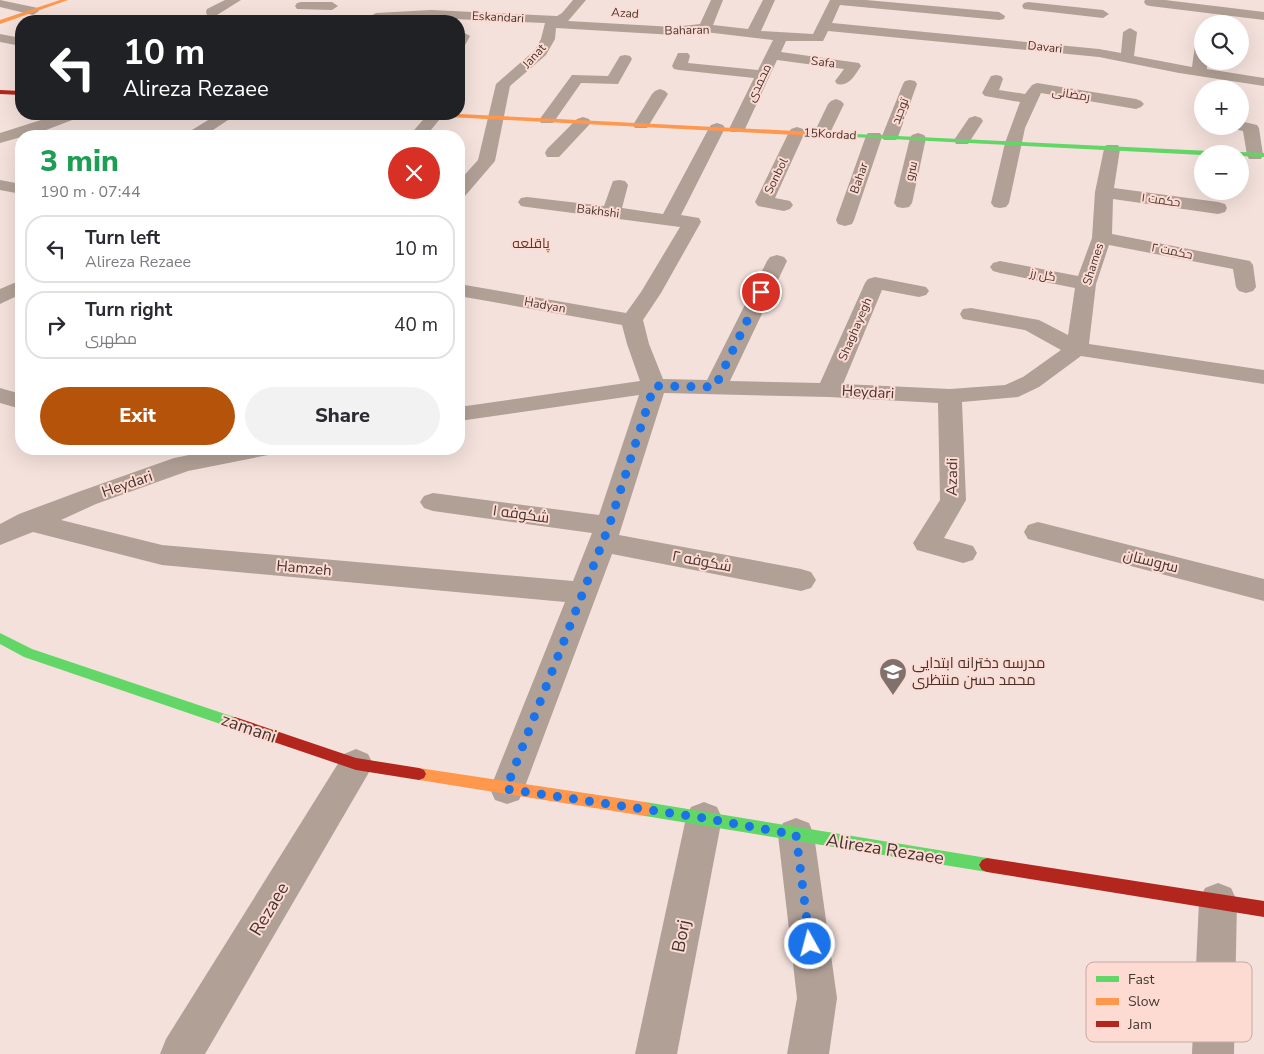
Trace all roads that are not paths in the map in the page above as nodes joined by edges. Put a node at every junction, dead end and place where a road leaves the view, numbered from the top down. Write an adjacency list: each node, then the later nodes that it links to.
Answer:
1 (65, 0): 16 (street)
2 (234, 0): 18 (street)
3 (384, 0): 20 (street)
4 (717, 0): 31 (street)
5 (769, 0): 35 (street)
6 (836, 0): 11 (street); 33 (street)
7 (1108, 0): 15 (street)
8 (1150, 2): 13 (street)
9 (0, 4): 16 (street)
10 (323, 4): 14 (street)
11 (913, 4): 25 (street)
12 (576, 5): 17 (street, Azad); 30 (street, Janat)
13 (1176, 5): 26 (street); 28 (street)
14 (301, 6)
15 (1028, 6)
16 (33, 11): 19 (street)
17 (591, 11)
18 (212, 12)
19 (21, 15)
20 (377, 15)
21 (420, 15): 22 (street, Eskandari)
22 (447, 15)
23 (465, 16): 30 (street, Eskandari)
24 (680, 16): 31 (street)
25 (999, 16)
26 (1264, 16)
27 (15, 17): 29 (street)
28 (1174, 20)
29 (0, 22)
30 (557, 22): 31 (street, Baharan); 47 (street, Janat)
31 (707, 23): 35 (street, Baharan)
32 (1026, 31): 40 (street)
33 (821, 32): 36 (street, Baharan); 38 (street, Davari)
34 (1130, 32): 44 (street)
35 (753, 33): 36 (street, Baharan)
36 (781, 37): 43 (street, محمدی)
37 (0, 38): 39 (street)
38 (954, 39): 40 (street, Davari); 41 (street)
39 (15, 41)
40 (1020, 45): 44 (street, Davari); 46 (street)
41 (953, 54)
42 (683, 56): 50 (street)
43 (772, 56): 50 (street, محمدی); 52 (street, Safa)
44 (1127, 58): 49 (street, Davari)
45 (625, 59): 64 (street)
46 (1018, 60)
47 (521, 70): 48 (street); 60 (street, Janat)
48 (538, 72)
49 (1199, 72): 53 (street, Davari)
50 (762, 75): 71 (street, محمدی)
51 (996, 79): 56 (street)
52 (842, 81)
53 (1264, 82)
54 (910, 84): 79 (street, توحید)
55 (660, 94): 67 (street)
56 (1029, 98): 58 (street, رمضانی); 83 (street, رمضانی)
57 (836, 104): 77 (street)
58 (1136, 104)
59 (465, 115): 60 (street, 15Kordad)
60 (497, 117): 64 (street, 15Kordad); 89 (street, Janat)
61 (58, 120): 68 (street)
62 (220, 120): 74 (street)
63 (431, 120): 75 (street)
64 (548, 120): 66 (street, 15Kordad)
65 (975, 121): 82 (street)
66 (583, 122): 67 (street, 15Kordad); 86 (street)
67 (641, 125): 69 (street, 15Kordad)
68 (40, 127): 72 (street); 73 (street)
69 (717, 128): 71 (street, 15Kordad); 99 (street)
70 (1249, 128): 87 (street)
71 (736, 129): 76 (street, 15Kordad)
72 (29, 130)
73 (52, 130)
74 (204, 130)
75 (423, 130)
76 (797, 132): 77 (street, 15Kordad); 96 (street, Sonbol)
77 (822, 133): 79 (street, 15Kordad)
78 (15, 134): 80 (street)
79 (882, 136): 81 (street, 15Kordad); 100 (street, Bahar)
80 (0, 138)
81 (918, 138): 82 (street, 15Kordad); 94 (street, سرو)
82 (962, 140): 83 (street, 15Kordad)
83 (1013, 144): 84 (street, 15Kordad); 95 (street, رمضانی)
84 (1112, 149): 85 (street, 15Kordad); 92 (street, Shames)
85 (1194, 152)
86 (553, 153)
87 (1253, 155)
88 (0, 184): 91 (street)
89 (465, 185)
90 (619, 185): 98 (street)
91 (15, 188)
92 (1104, 192): 97 (street, حکمت ۱); 101 (street, Shames)
93 (527, 202): 98 (street, Bakhshi)
94 (904, 203)
95 (1000, 203)
96 (784, 205)
97 (1218, 208)
98 (611, 213): 99 (street, Bakhshi)
99 (669, 220): 111 (street, Bakhshi)
100 (844, 220)
101 (1102, 238): 102 (street, حکمت ۲); 106 (street, Shames)
102 (1180, 253): 105 (street); 107 (street, حکمت ۲)
103 (777, 261): 115 (street)
104 (1000, 267): 106 (street, گل رز)
105 (1182, 274)
106 (1086, 284): 112 (street, Shames)
107 (1246, 287)
108 (465, 291): 111 (street, Hadyan)
109 (919, 292): 116 (street, Shaghayegh)
110 (971, 314): 112 (street)
111 (632, 320): 114 (street)
112 (1078, 349): 113 (street); 118 (street, Heydari)
113 (1264, 377)
114 (654, 386): 115 (street, Heydari); 120 (street, Heydari); 125 (street)
115 (715, 387): 116 (street, Heydari)
116 (830, 390): 118 (street, Heydari)
117 (0, 394): 119 (street)
118 (950, 396): 127 (street, Azadi)
119 (15, 400)
120 (465, 413)
121 (229, 455): 123 (street, Heydari)
122 (433, 502): 125 (street, شکوفه ۱)
123 (29, 521): 126 (street, Heydari); 130 (street, Hamzeh)
124 (1038, 532): 129 (street, سروستان)
125 (606, 534): 128 (street, شکوفه ۲); 130 (street)
126 (0, 535)
127 (963, 553)
128 (802, 580)
129 (1264, 590)
130 (582, 594): 133 (street)
131 (0, 638): 132 (street, zamani)
132 (356, 764): 133 (street, zamani); 139 (street, Rezaee)
133 (506, 789): 134 (street, Alireza Rezaee)
134 (704, 818): 135 (street, Alireza Rezaee); 140 (street, Borj)
135 (796, 835): 136 (street, Alireza Rezaee); 141 (street)
136 (1218, 901): 137 (street, Alireza Rezaee); 138 (street)
137 (1264, 909)
138 (1216, 962)
139 (181, 1054)
140 (656, 1054)
141 (808, 1054)

